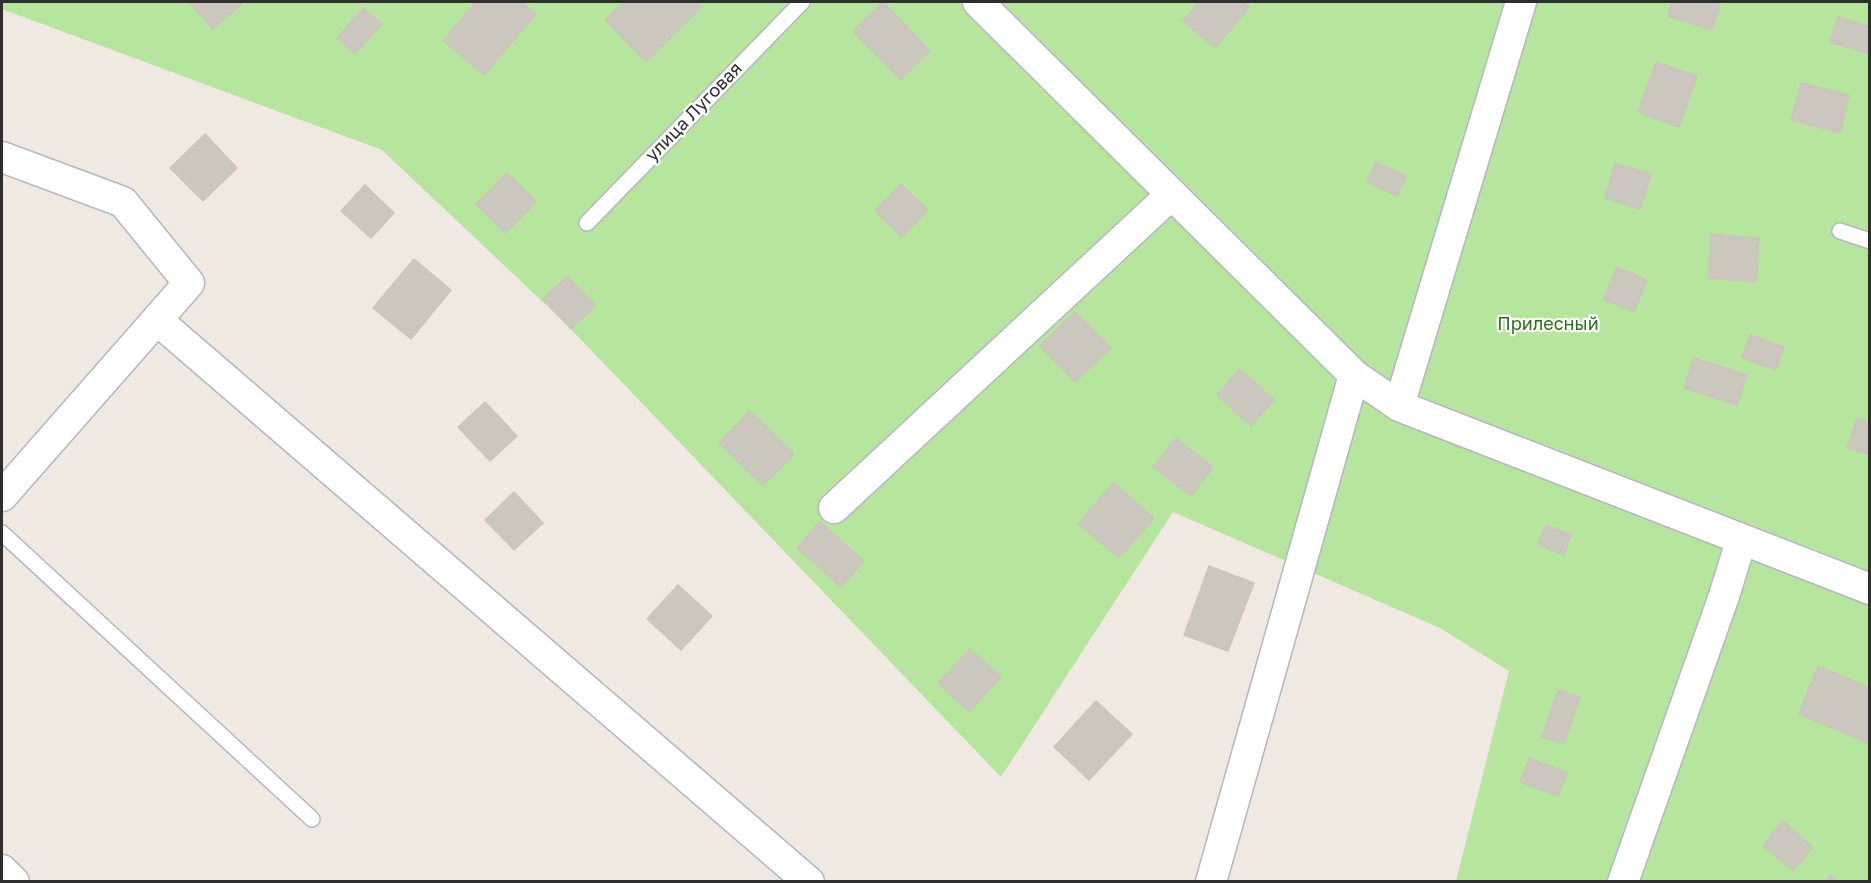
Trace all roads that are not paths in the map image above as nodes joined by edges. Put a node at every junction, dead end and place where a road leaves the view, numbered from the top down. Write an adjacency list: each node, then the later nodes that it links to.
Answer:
1 (802, 2): 6 (lane, улица Луговая)
2 (978, 2): 5 (street)
3 (1521, 2): 11 (street)
4 (2, 157): 9 (street)
5 (1172, 194): 10 (street); 13 (street)
6 (587, 224)
7 (1840, 231): 8 (lane)
8 (1869, 240)
9 (157, 320): 12 (street); 20 (street)
10 (1353, 375): 11 (street); 21 (street)
11 (1399, 406): 15 (street)
12 (2, 496)
13 (834, 507)
14 (2, 532): 17 (lane)
15 (1741, 541): 16 (street); 22 (street)
16 (1869, 589)
17 (312, 819)
18 (2, 870): 19 (street)
19 (14, 882)
20 (809, 882)
21 (1211, 882)
22 (1623, 882)

